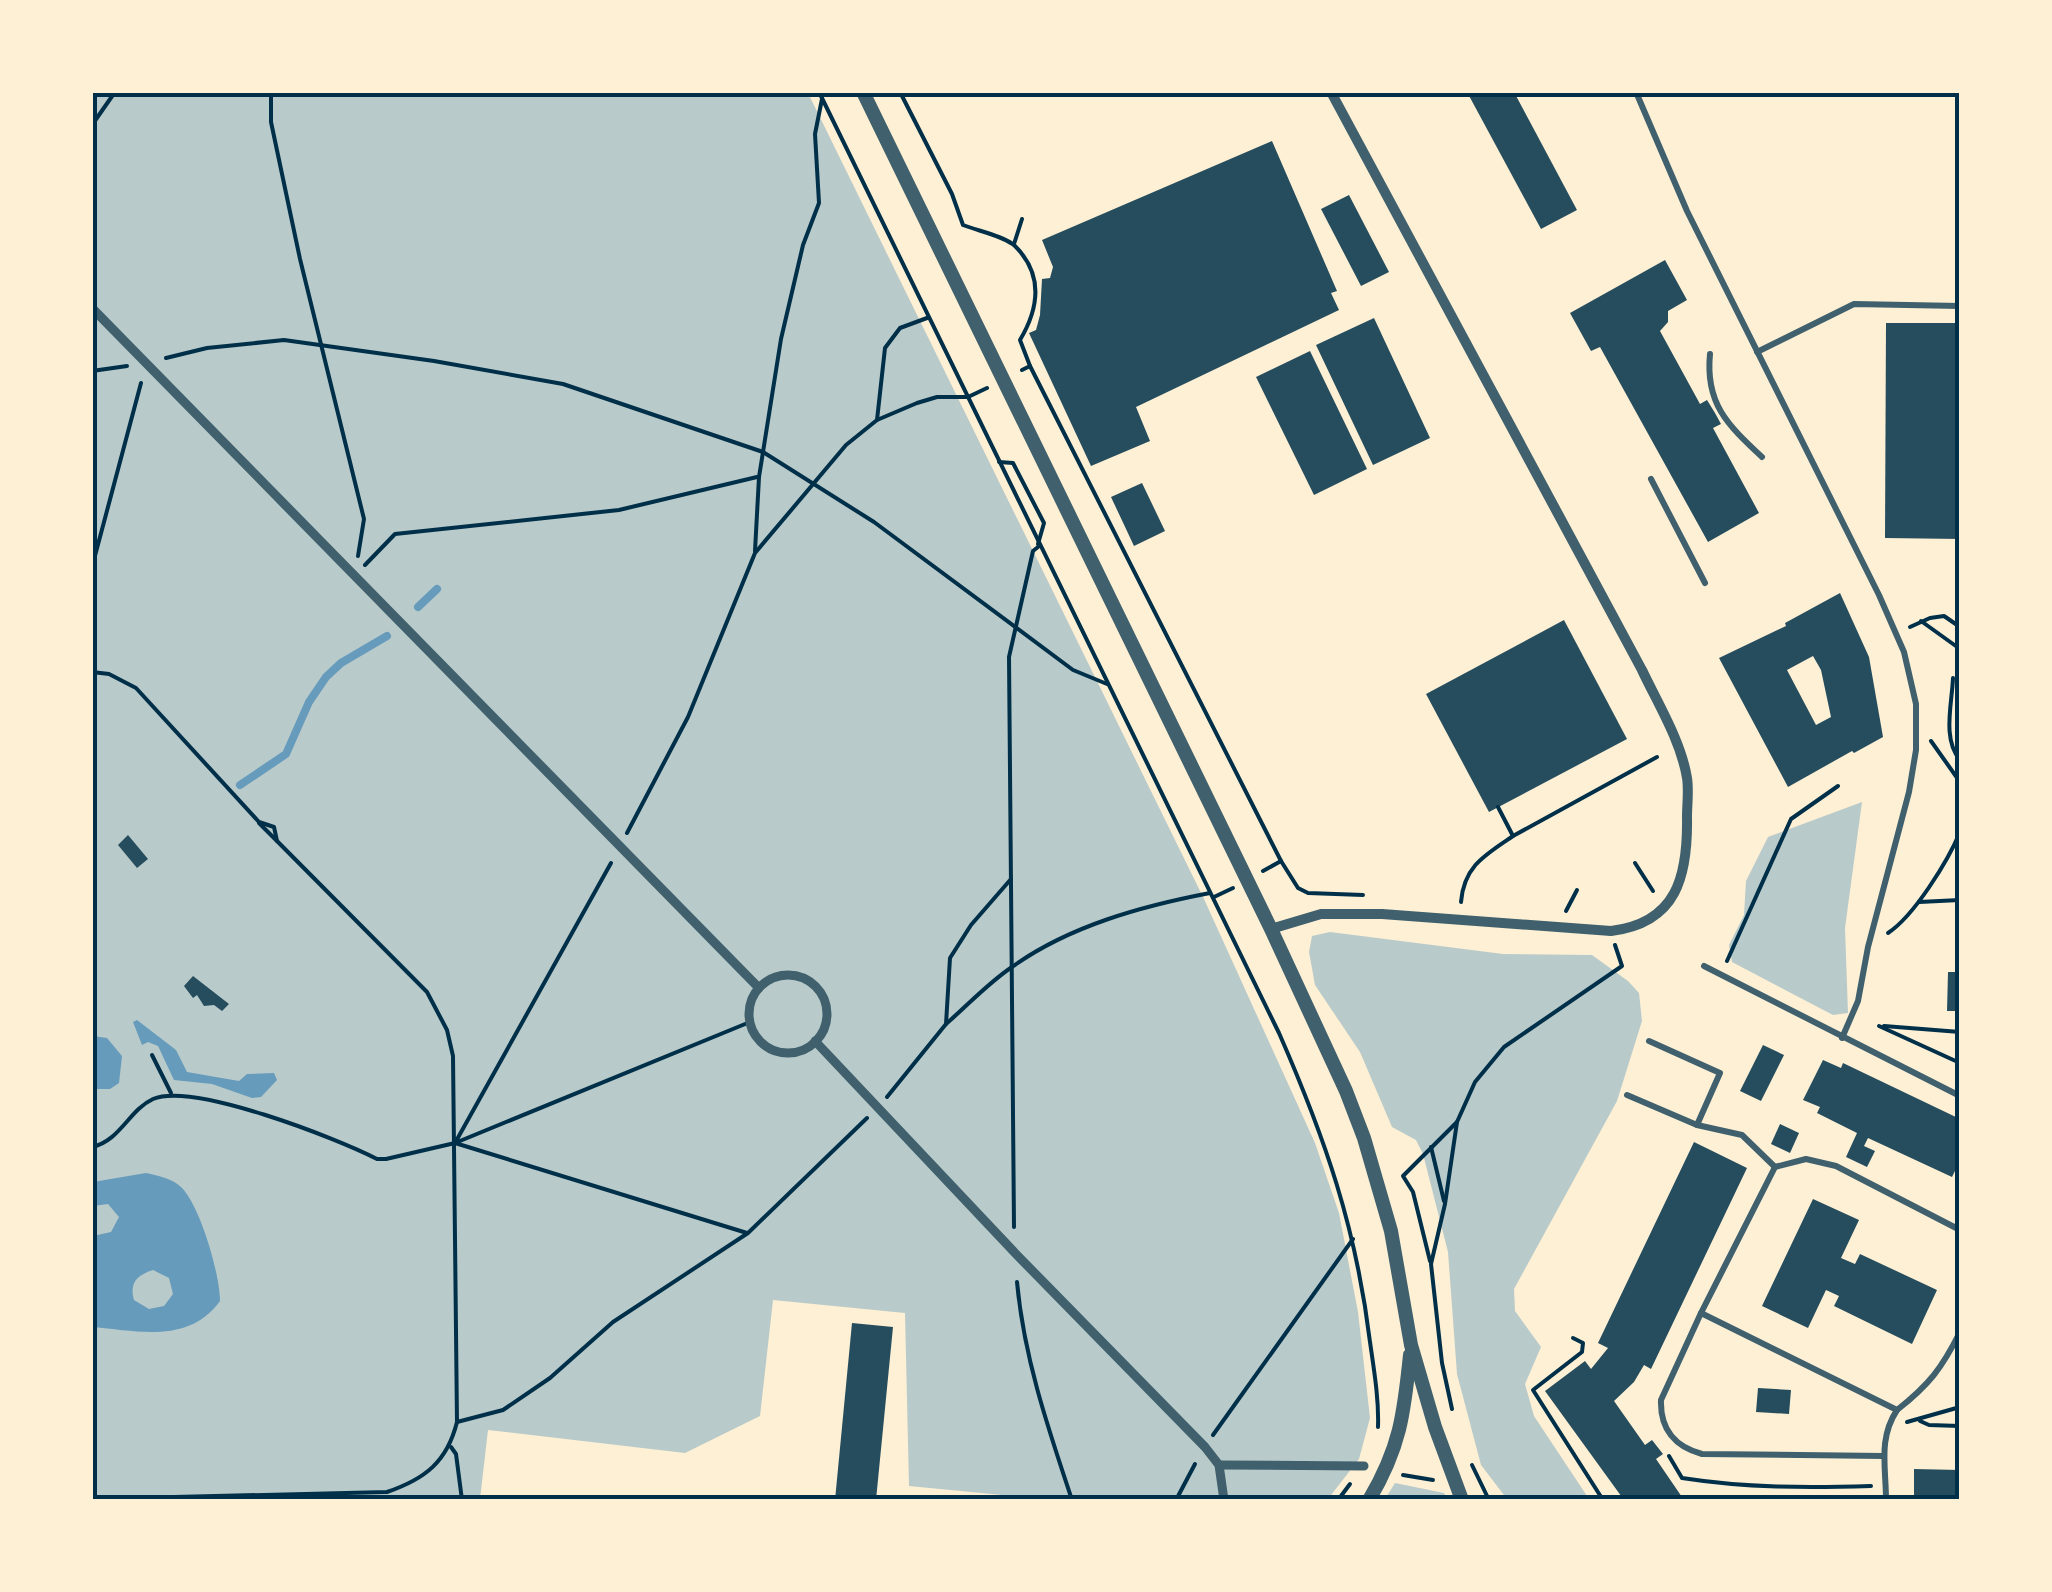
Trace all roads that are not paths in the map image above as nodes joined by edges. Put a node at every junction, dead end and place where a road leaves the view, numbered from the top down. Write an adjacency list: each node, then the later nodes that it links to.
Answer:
1 (863, 92): 11 (street)
2 (1331, 92): 11 (street)
3 (1636, 92): 6 (lane)
4 (1960, 306): 6 (lane)
5 (92, 308): 13 (street)
6 (1757, 352): 14 (lane)
7 (1710, 354): 8 (lane)
8 (1762, 457)
9 (1650, 480): 10 (lane)
10 (1705, 583)
11 (1271, 929): 24 (street)
12 (1704, 966): 14 (lane)
13 (759, 988): 15 (street); 15 (street)
14 (1842, 1038): 18 (lane)
15 (816, 1041): 27 (street)
16 (1649, 1041): 19 (lane)
17 (1626, 1095): 19 (lane)
18 (1960, 1096)
19 (1697, 1125): 20 (lane)
20 (1775, 1166): 21 (lane); 22 (lane)
21 (1959, 1229)
22 (1701, 1313): 25 (lane); 26 (lane)
23 (1960, 1332): 25 (lane)
24 (1411, 1344): 30 (street); 31 (street)
25 (1897, 1410): 26 (lane)
26 (1884, 1456): 32 (lane)
27 (1219, 1465): 28 (street); 29 (street)
28 (1364, 1466)
29 (1224, 1500)
30 (1368, 1500)
31 (1462, 1500)
32 (1886, 1500)

